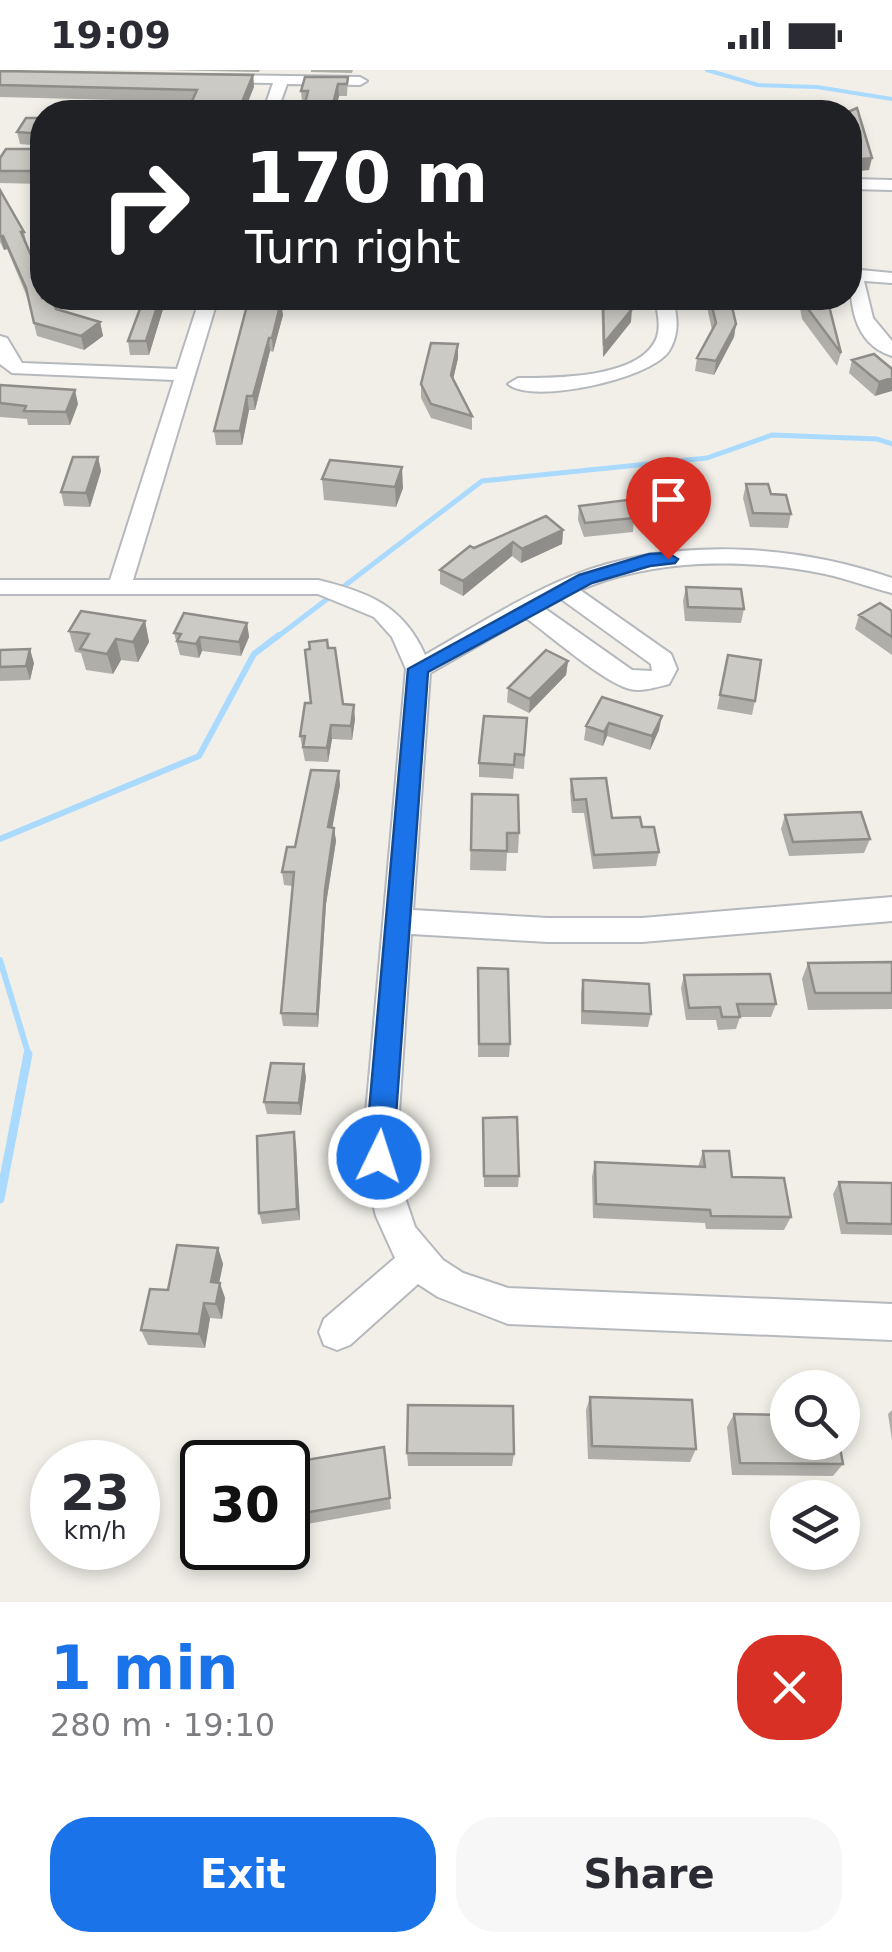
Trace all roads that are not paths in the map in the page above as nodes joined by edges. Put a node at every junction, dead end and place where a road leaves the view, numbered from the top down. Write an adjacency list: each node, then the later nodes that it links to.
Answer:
1 (206, 78): 2 (street)
2 (281, 80): 3 (street); 4 (street)
3 (360, 81)
4 (274, 100)
5 (862, 184): 6 (street)
6 (892, 185)
7 (862, 276): 8 (street)
8 (892, 278)
9 (205, 310): 14 (street)
10 (664, 310): 15 (street)
11 (860, 310): 13 (street)
12 (0, 342): 14 (street)
13 (892, 350)
14 (184, 374): 16 (street)
15 (518, 384)
16 (120, 586): 18 (street); 21 (street)
17 (892, 586): 19 (street)
18 (0, 587)
19 (564, 590): 20 (street); 20 (street)
20 (530, 609): 21 (street)
21 (418, 669): 23 (street)
22 (892, 909): 23 (street)
23 (397, 921): 24 (street)
24 (416, 1263): 25 (street); 26 (street)
25 (892, 1322)
26 (337, 1332)

